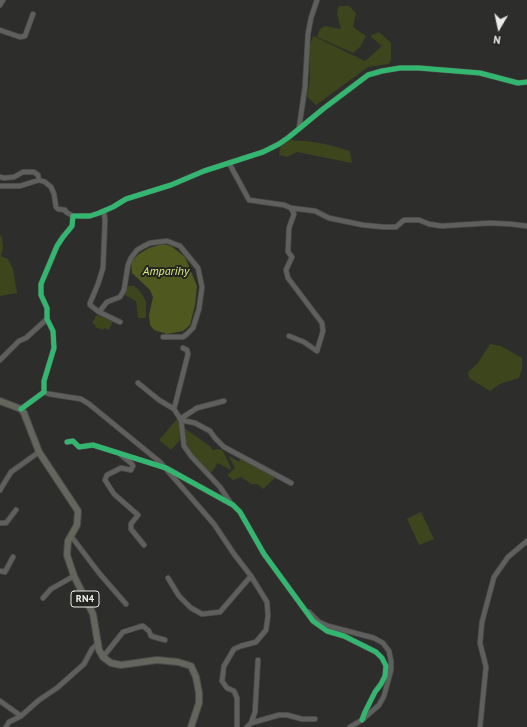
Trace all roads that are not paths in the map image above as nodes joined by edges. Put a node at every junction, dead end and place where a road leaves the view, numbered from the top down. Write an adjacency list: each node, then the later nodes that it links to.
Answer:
1 (3, 0): 3 (street)
2 (317, 0): 7 (street)
3 (0, 5)
4 (34, 14): 5 (street)
5 (0, 30)
6 (527, 82): 7 (street)
7 (299, 128): 8 (street)
8 (229, 163): 12 (street); 13 (street)
9 (0, 177): 10 (street)
10 (39, 180): 11 (street); 14 (street)
11 (0, 186)
12 (290, 208): 15 (street); 19 (street)
13 (104, 211): 14 (street); 16 (street)
14 (73, 216): 17 (street)
15 (527, 226)
16 (99, 312): 18 (street); 20 (street)
17 (47, 319): 22 (street); 24 (street)
18 (120, 322)
19 (289, 336)
20 (163, 337)
21 (183, 348): 27 (street)
22 (0, 360)
23 (138, 383): 27 (street)
24 (44, 392): 28 (street); 33 (street)
25 (0, 400): 28 (main road)
26 (224, 401): 29 (street)
27 (174, 409): 29 (street)
28 (21, 410): 31 (main road, RN4)
29 (180, 420): 34 (street); 36 (street)
30 (67, 442): 32 (street)
31 (40, 452): 35 (street); 39 (main road, RN4)
32 (119, 454): 33 (street); 41 (street)
33 (166, 468): 36 (street); 45 (street)
34 (291, 482)
35 (0, 490)
36 (230, 502): 49 (street)
37 (16, 510): 38 (street)
38 (0, 523)
39 (71, 536): 44 (main road, RN4); 48 (street)
40 (527, 541): 63 (street)
41 (144, 545)
42 (13, 557): 43 (street)
43 (0, 572)
44 (74, 576): 47 (street); 51 (main road, RN4)
45 (251, 576): 46 (street); 61 (street)
46 (168, 578)
47 (44, 598)
48 (126, 604)
49 (303, 607): 57 (street); 57 (street)
50 (165, 640): 52 (street)
51 (97, 644): 52 (main road, RN4); 55 (street)
52 (103, 657): 60 (main road)
53 (258, 660): 58 (street)
54 (0, 701): 55 (street)
55 (21, 716): 59 (street)
56 (315, 719): 58 (street)
57 (362, 720): 62 (street)
58 (249, 725)
59 (6, 727)
60 (191, 727)
61 (237, 727)
62 (350, 727)
63 (480, 727)

